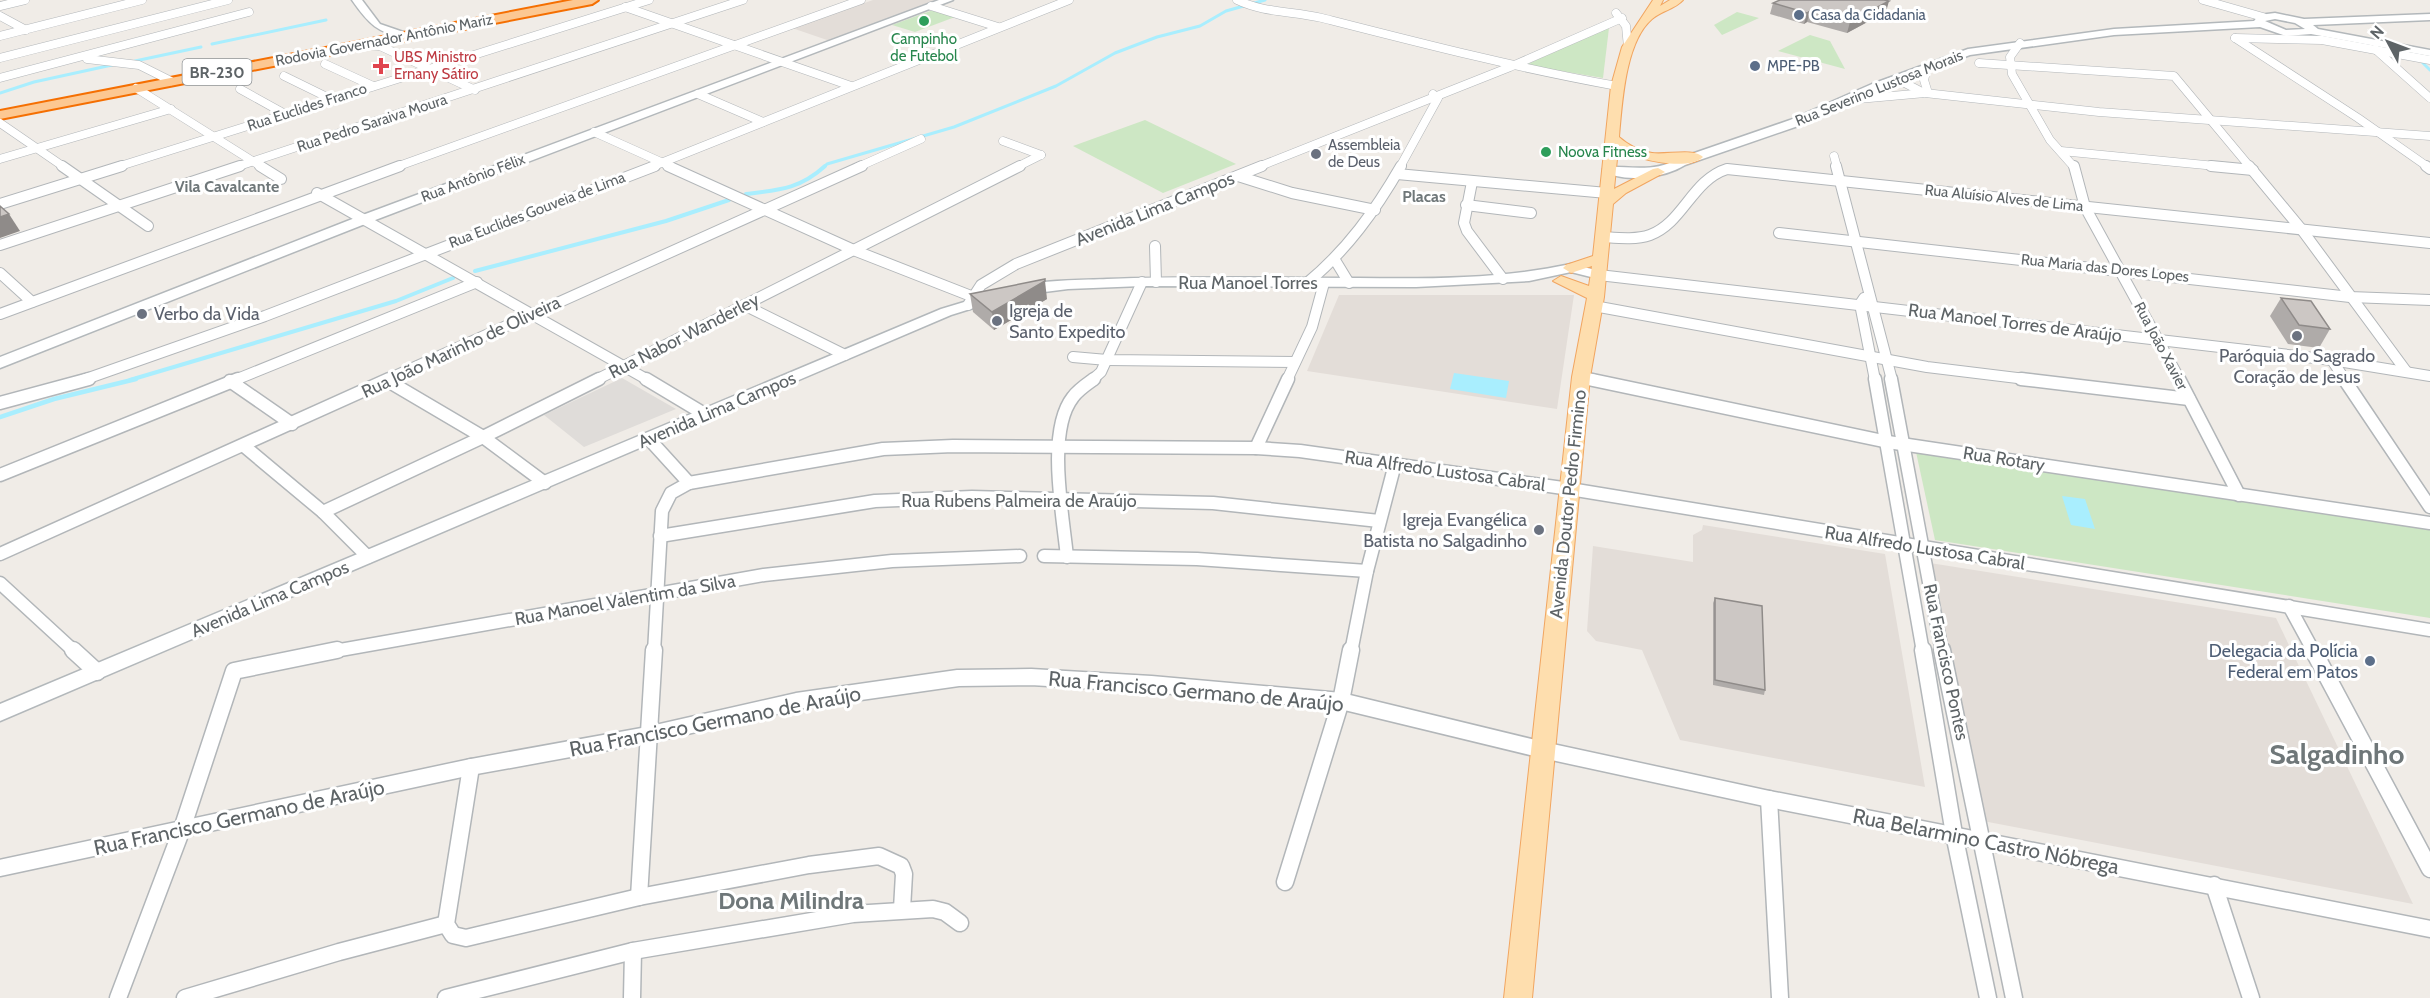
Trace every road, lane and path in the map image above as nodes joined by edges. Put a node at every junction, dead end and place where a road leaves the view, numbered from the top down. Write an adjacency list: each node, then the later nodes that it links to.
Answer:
1 (25, 0): 16 (street)
2 (142, 0): 14 (street)
3 (228, 0): 42 (street)
4 (357, 0): 31 (main road)
5 (592, 0): 29 (highway, Rodovia Governador Antônio Mariz / BR-230)
6 (649, 0): 18 (street, Rua Euclides Franco)
7 (743, 0): 25 (street, Rua Pedro Saraiva Moura)
8 (861, 0): 36 (street)
9 (948, 0): 17 (main road, Rua Antônio Félix)
10 (1069, 0): 26 (street, Rua Euclides Gouveia de Lima)
11 (1658, 0): 22 (main road, Avenida Doutor Pedro Firmino)
12 (1678, 0): 22 (main road, Avenida Doutor Pedro Firmino)
13 (2203, 0): 24 (street)
14 (128, 1): 28 (street)
15 (1243, 3): 48 (street)
16 (0, 6)
17 (931, 6): 26 (street); 44 (main road, Rua Antônio Félix)
18 (625, 7): 25 (street); 51 (street, Rua Euclides Franco)
19 (249, 12): 45 (street)
20 (1619, 15): 32 (street, Avenida Lima Campos); 33 (street, Avenida Lima Campos); 37 (street)
21 (0, 16): 28 (street)
22 (1647, 17): 37 (main road, Avenida Doutor Pedro Firmino)
23 (2430, 17): 27 (main road)
24 (2262, 20): 27 (main road, Rua Severino Lustosa Morais); 34 (main road, Rua Severino Lustosa Morais)
25 (672, 24): 36 (street); 62 (street, Rua Pedro Saraiva Moura)
26 (998, 27): 58 (street, Rua Euclides Gouveia de Lima)
27 (2308, 27): 40 (main road)
28 (26, 30): 30 (street)
29 (407, 35): 31 (main road); 35 (highway, Rodovia Governador Antônio Mariz / BR-230)
30 (0, 36)
31 (379, 36): 35 (main road); 51 (street)
32 (1560, 37): 33 (street); 39 (street, Avenida Lima Campos)
33 (1571, 40): 41 (street, Avenida Lima Campos)
34 (2020, 43): 49 (street); 52 (main road, Rua Severino Lustosa Morais)
35 (357, 45): 56 (highway, Rodovia Governador Antônio Mariz / BR-230)
36 (735, 45): 44 (street); 101 (street)
37 (1628, 47): 59 (main road, Avenida Doutor Pedro Firmino)
38 (2374, 49): 43 (street); 66 (street); 77 (street)
39 (1522, 53): 41 (street); 48 (street, Avenida Lima Campos)
40 (2430, 53)
41 (1533, 57): 50 (street, Avenida Lima Campos)
42 (0, 58)
43 (2430, 60)
44 (786, 61): 58 (street); 64 (main road, Rua Antônio Félix)
45 (61, 62): 54 (street); 56 (street)
46 (1979, 63): 49 (street)
47 (325, 64): 57 (street)
48 (1497, 64): 50 (street); 65 (street, Avenida Lima Campos)
49 (2007, 65): 69 (street, Rua João Xavier); 73 (street)
50 (1510, 67): 59 (street); 65 (street, Avenida Lima Campos)
51 (429, 68): 57 (street, Rua Euclides Franco); 62 (street)
52 (1927, 68): 55 (main road, Rua Severino Lustosa Morais); 63 (street)
53 (284, 76): 67 (street)
54 (0, 78)
55 (1897, 79): 63 (street); 68 (main road, Rua Severino Lustosa Morais)
56 (171, 81): 60 (highway, Rodovia Governador Antônio Mariz / BR-230)
57 (373, 86): 67 (street, Rua Euclides Franco)
58 (851, 86): 74 (street, Rua Euclides Gouveia de Lima)
59 (1617, 86): 80 (main road, Avenida Doutor Pedro Firmino)
60 (136, 88): 70 (street); 72 (highway, Rodovia Governador Antônio Mariz / BR-230)
61 (240, 89): 71 (street)
62 (475, 90): 88 (street, Rua Pedro Saraiva Moura)
63 (1927, 93): 68 (street); 69 (street)
64 (698, 94): 74 (street); 76 (main road, Rua Antônio Félix)
65 (1432, 96): 95 (street); 96 (street, Avenida Lima Campos)
66 (2430, 98)
67 (331, 99): 71 (street, Rua Euclides Franco)
68 (1847, 100): 86 (main road, Rua Severino Lustosa Morais)
69 (2030, 103): 73 (street); 84 (street, Rua João Xavier)
70 (171, 109): 78 (street); 83 (street)
71 (285, 114): 78 (street, Rua Euclides Franco)
72 (0, 115)
73 (2212, 120): 77 (street); 93 (street)
74 (763, 122): 90 (street, Rua Euclides Gouveia de Lima)
75 (0, 123): 83 (street)
76 (594, 132): 90 (street); 110 (main road, Rua Antônio Félix)
77 (2385, 134): 79 (street); 92 (street)
78 (216, 136): 88 (street); 97 (street, Rua Euclides Franco)
79 (2430, 136)
80 (1612, 138): 86 (main road); 91 (main road, Avenida Doutor Pedro Firmino)
81 (921, 139): 107 (street, Rua João Marinho de Oliveira)
82 (1003, 141): 119 (street, Rua Nabor Wanderley)
83 (36, 149): 87 (street); 97 (street)
84 (2061, 151): 93 (street); 106 (street, Rua João Xavier)
85 (1834, 156): 99 (street, Rua Francisco Pontes)
86 (1696, 157): 89 (main road, Rua Severino Lustosa Morais)
87 (0, 159)
88 (255, 161): 98 (street); 104 (street, Rua Pedro Saraiva Moura)
89 (1681, 162): 91 (main road, Rua Severino Lustosa Morais); 94 (main road, Rua Severino Lustosa Morais)
90 (662, 163): 107 (street); 120 (street, Rua Euclides Gouveia de Lima)
91 (1609, 165): 94 (main road, Rua Severino Lustosa Morais); 102 (main road, Avenida Doutor Pedro Firmino)
92 (2430, 169)
93 (2253, 170): 112 (street)
94 (1658, 172): 102 (main road)
95 (1397, 174): 100 (street); 108 (street)
96 (1238, 176): 108 (street); 135 (street, Avenida Lima Campos)
97 (81, 179): 103 (street, Rua Euclides Franco); 104 (street)
98 (281, 179)
99 (1840, 180): 106 (street, Rua Aluísio Alves de Lima); 114 (street, Rua Aluísio Alves de Lima); 115 (street, Rua Francisco Pontes)
100 (1472, 182): 102 (street); 105 (street)
101 (317, 193): 110 (street); 134 (street)
102 (1606, 198): 114 (main road, Avenida Doutor Pedro Firmino)
103 (0, 204)
104 (119, 205): 111 (street); 117 (street, Rua Pedro Saraiva Moura)
105 (1466, 205): 109 (street); 127 (street)
106 (2085, 207): 112 (street, Rua Aluísio Alves de Lima); 123 (street, Rua João Xavier)
107 (765, 209): 119 (street); 142 (street, Rua João Marinho de Oliveira)
108 (1375, 210): 122 (street)
109 (1531, 213)
110 (365, 219): 120 (street); 150 (main road, Rua Antônio Félix)
111 (147, 226)
112 (2302, 230): 116 (street, Rua Aluísio Alves de Lima); 133 (street)
113 (1779, 233): 115 (street, Rua Maria das Dores Lopes)
114 (1603, 237): 121 (main road, Avenida Doutor Pedro Firmino)
115 (1856, 241): 123 (street, Rua Maria das Dores Lopes); 136 (street, Rua Francisco Pontes)
116 (2430, 243)
117 (0, 244)
118 (1155, 246): 129 (street)
119 (856, 250): 135 (street); 139 (street, Rua Nabor Wanderley)
120 (427, 253): 128 (street); 159 (street, Rua Euclides Gouveia de Lima)
121 (1600, 259): 125 (main road); 126 (main road, Avenida Doutor Pedro Firmino)
122 (1335, 260): 130 (street); 132 (street)
123 (2119, 269): 133 (street, Rua Maria das Dores Lopes); 143 (street, Rua João Xavier)
124 (0, 273): 134 (street)
125 (1566, 275): 126 (main road, Rua Manoel Torres); 127 (main road, Rua Manoel Torres); 138 (main road)
126 (1599, 275): 136 (street, Rua Manoel Torres de Araújo); 138 (main road, Avenida Doutor Pedro Firmino)
127 (1503, 279): 132 (main road, Rua Manoel Torres)
128 (477, 282): 142 (street); 156 (street)
129 (1149, 282): 130 (main road, Rua Manoel Torres); 135 (main road, Rua Manoel Torres); 148 (street)
130 (1307, 283): 131 (main road, Rua Manoel Torres)
131 (1324, 283): 132 (main road, Rua Manoel Torres); 151 (street)
132 (1349, 283)
133 (2350, 297): 137 (street, Rua Maria das Dores Lopes); 153 (street)
134 (30, 299): 140 (street); 141 (street)
135 (969, 300): 144 (main road, Avenida Lima Campos)
136 (1867, 300): 143 (street, Rua Manoel Torres de Araújo); 145 (street, Rua Francisco Pontes); 147 (street, Rua Francisco Pontes)
137 (2430, 300)
138 (1595, 301): 145 (street); 155 (main road, Avenida Doutor Pedro Firmino)
139 (744, 305): 144 (street); 152 (street, Rua Nabor Wanderley)
140 (0, 308)
141 (0, 314)
142 (530, 315): 152 (street); 157 (street, Rua João Marinho de Oliveira)
143 (2160, 341): 149 (street, Rua Manoel Torres de Araújo); 158 (street, Rua João Xavier)
144 (845, 355): 160 (main road, Avenida Lima Campos)
145 (1870, 356): 147 (street); 164 (street, Rua Francisco Pontes)
146 (1073, 357): 148 (street)
147 (1888, 359): 158 (street); 165 (street, Rua Francisco Pontes)
148 (1107, 360): 151 (street); 167 (street)
149 (2332, 360): 153 (street, Rua Manoel Torres de Araújo); 176 (street)
150 (0, 363)
151 (1295, 363): 168 (street)
152 (625, 366): 160 (street); 162 (street, Rua Nabor Wanderley)
153 (2406, 371): 154 (street, Rua Manoel Torres de Araújo)
154 (2430, 376)
155 (1581, 377): 164 (street, Rua Rotary); 173 (main road, Avenida Doutor Pedro Firmino)
156 (230, 381): 161 (street); 170 (street)
157 (388, 381): 161 (street, Rua João Marinho de Oliveira); 162 (street)
158 (2189, 399): 174 (street, Rua João Xavier)
159 (0, 403)
160 (706, 415): 163 (main road, Avenida Lima Campos)
161 (292, 424): 166 (street, Rua João Marinho de Oliveira)
162 (483, 437): 171 (street); 177 (street, Rua Nabor Wanderley)
163 (649, 439): 171 (main road, Avenida Lima Campos); 172 (street)
164 (1888, 442): 165 (street, Rua Rotary); 181 (street, Rua Francisco Pontes)
165 (1902, 444): 174 (street, Rua Rotary); 182 (street, Rua Francisco Pontes)
166 (244, 446): 177 (street); 183 (street, Rua João Marinho de Oliveira)
167 (1057, 447): 168 (street, Rua Alfredo Lustosa Cabral); 172 (street, Rua Alfredo Lustosa Cabral); 175 (street)
168 (1256, 448): 169 (street, Rua Alfredo Lustosa Cabral)
169 (1395, 464): 173 (street, Rua Alfredo Lustosa Cabral); 178 (street)
170 (0, 476)
171 (545, 483): 186 (main road, Avenida Lima Campos)
172 (689, 483): 180 (street, Rua Alfredo Lustosa Cabral)
173 (1570, 489): 181 (street, Rua Alfredo Lustosa Cabral); 197 (main road, Avenida Doutor Pedro Firmino)
174 (2239, 495): 179 (street, Rua Rotary)
175 (1060, 498): 178 (street, Rua Rubens Palmeira de Araújo); 180 (street, Rua Rubens Palmeira de Araújo); 187 (street)
176 (2430, 507)
177 (323, 512): 186 (street)
178 (1379, 521): 188 (street)
179 (2430, 523)
180 (660, 536): 190 (street)
181 (1904, 546): 182 (street, Rua Alfredo Lustosa Cabral); 201 (street, Rua Francisco Pontes)
182 (1921, 548): 191 (street, Rua Alfredo Lustosa Cabral); 202 (street, Rua Francisco Pontes)
183 (0, 554)
184 (1020, 556): 190 (street, Rua Manoel Valentim da Silva)
185 (1044, 556): 187 (street)
186 (368, 557): 193 (main road, Avenida Lima Campos)
187 (1067, 557): 188 (street)
188 (1367, 571): 194 (street)
189 (0, 583): 193 (street)
190 (656, 592): 196 (street); 200 (street, Rua Manoel Valentim da Silva)
191 (2289, 606): 192 (street, Rua Alfredo Lustosa Cabral); 204 (street)
192 (2430, 630)
193 (97, 672): 195 (main road, Avenida Lima Campos)
194 (1341, 701): 196 (street, Rua Francisco Germano de Araújo); 197 (street, Rua Francisco Germano de Araújo); 205 (street)
195 (0, 713)
196 (647, 735): 198 (street, Rua Francisco Germano de Araújo); 207 (street)
197 (1543, 750): 199 (street, Rua Belarmino Castro Nóbrega); 217 (main road, Avenida Doutor Pedro Firmino)
198 (471, 767): 200 (street, Rua Francisco Germano de Araújo); 210 (street)
199 (1769, 799): 201 (street, Rua Belarmino Castro Nóbrega); 218 (street)
200 (182, 829): 203 (street, Rua Francisco Germano de Araújo); 213 (street)
201 (1954, 834): 202 (street, Rua Belarmino Castro Nóbrega); 219 (street, Rua Francisco Pontes)
202 (1983, 840): 206 (street, Rua Belarmino Castro Nóbrega); 220 (street, Rua Francisco Pontes)
203 (0, 868)
204 (2430, 869)
205 (1285, 882)
206 (2214, 885): 211 (street, Rua Belarmino Castro Nóbrega); 221 (street)
207 (639, 897): 208 (street); 210 (street)
208 (902, 909): 209 (street); 212 (street)
209 (960, 923)
210 (446, 924): 214 (street)
211 (2430, 929)
212 (633, 951): 215 (street); 216 (street)
213 (118, 998)
214 (185, 998)
215 (446, 998)
216 (632, 998)
217 (1518, 998)
218 (1780, 998)
219 (1988, 998)
220 (2014, 998)
221 (2251, 998)

